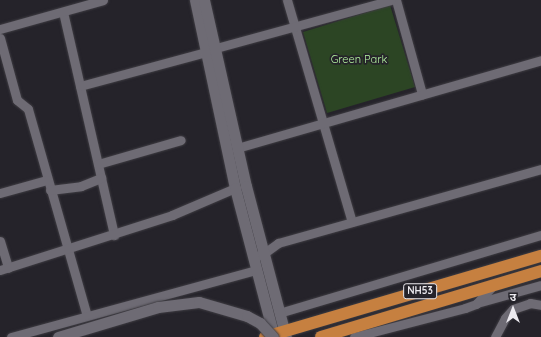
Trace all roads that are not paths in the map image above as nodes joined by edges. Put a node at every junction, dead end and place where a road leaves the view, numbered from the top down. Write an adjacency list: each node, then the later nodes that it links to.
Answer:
1 (103, 0): 7 (street)
2 (195, 0): 11 (street)
3 (204, 0): 11 (street)
4 (287, 0): 8 (street)
5 (391, 0): 8 (street)
6 (396, 0): 14 (street)
7 (63, 12): 9 (street); 13 (street)
8 (295, 27): 11 (street); 15 (street)
9 (0, 29)
10 (0, 38): 21 (street)
11 (211, 50): 13 (street); 17 (street); 22 (street)
12 (541, 60): 14 (street)
13 (80, 86): 18 (street)
14 (422, 94): 15 (street)
15 (323, 123): 17 (street); 25 (street)
16 (181, 140): 18 (street)
17 (237, 148): 22 (street)
18 (98, 164): 20 (street)
19 (541, 169): 25 (street)
20 (101, 178): 23 (street); 26 (street)
21 (47, 180): 23 (street); 24 (street)
22 (241, 187): 26 (street); 30 (street); 30 (street)
23 (50, 190): 29 (street)
24 (0, 193)
25 (352, 222): 30 (street)
26 (114, 235): 29 (street)
27 (541, 235): 39 (street)
28 (0, 241): 32 (street)
29 (67, 250): 32 (street); 40 (street)
30 (259, 251): 33 (street); 39 (street)
31 (541, 256): 41 (highway, NH53)
32 (4, 269)
33 (256, 270): 40 (street); 41 (street)
34 (541, 271): 35 (highway, NH53)
35 (496, 284): 37 (street); 44 (highway, NH53)
36 (541, 285): 37 (street)
37 (476, 304): 45 (street)
38 (540, 304): 46 (street)
39 (279, 312): 41 (street)
40 (87, 316): 42 (street)
41 (276, 336): 43 (street, bridge)
42 (11, 337)
43 (58, 337)
44 (321, 337)
45 (354, 337)
46 (495, 337)

